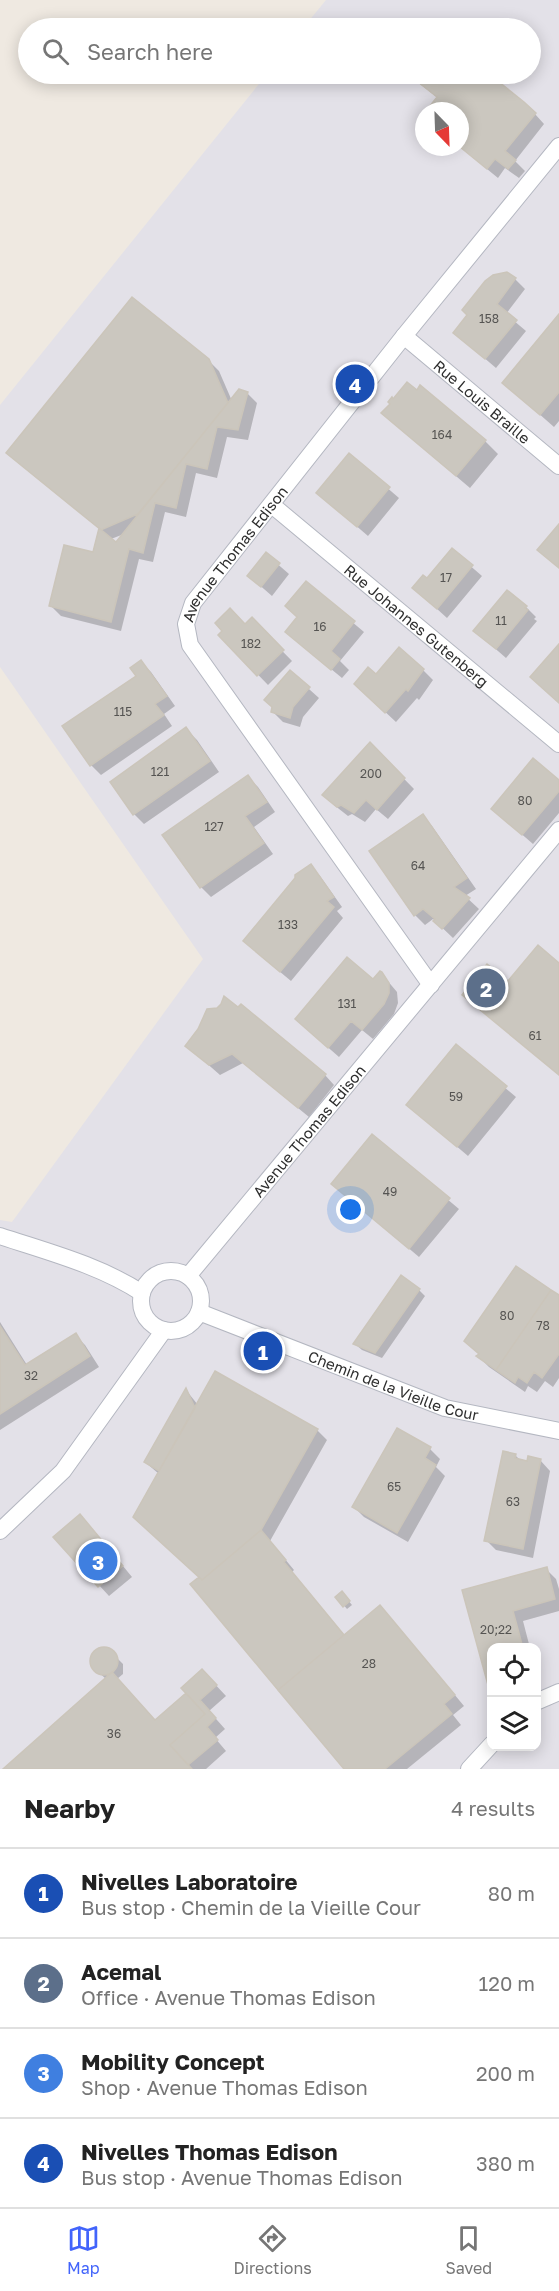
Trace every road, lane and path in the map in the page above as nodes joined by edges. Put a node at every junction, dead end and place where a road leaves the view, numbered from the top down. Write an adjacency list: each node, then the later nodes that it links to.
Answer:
1 (559, 146): 2 (street, Avenue Thomas Edison)
2 (404, 336): 3 (street, Rue Louis Braille); 4 (street, Avenue Thomas Edison)
3 (559, 466)
4 (272, 506): 5 (street, Rue Johannes Gutenberg); 7 (street, Avenue Thomas Edison)
5 (559, 744)
6 (559, 830): 7 (street, Avenue Thomas Edison)
7 (431, 985): 9 (street, Avenue Thomas Edison)
8 (0, 1236): 10 (street)
9 (188, 1276): 10 (street); 11 (street)
10 (141, 1293): 12 (street)
11 (199, 1312): 12 (street); 13 (street, Chemin de la Vieille Cour)
12 (164, 1330): 14 (street)
13 (559, 1431)
14 (0, 1531)
15 (559, 1692): 16 (street)
16 (541, 1700)
17 (487, 1749): 18 (street)
18 (469, 1769)

